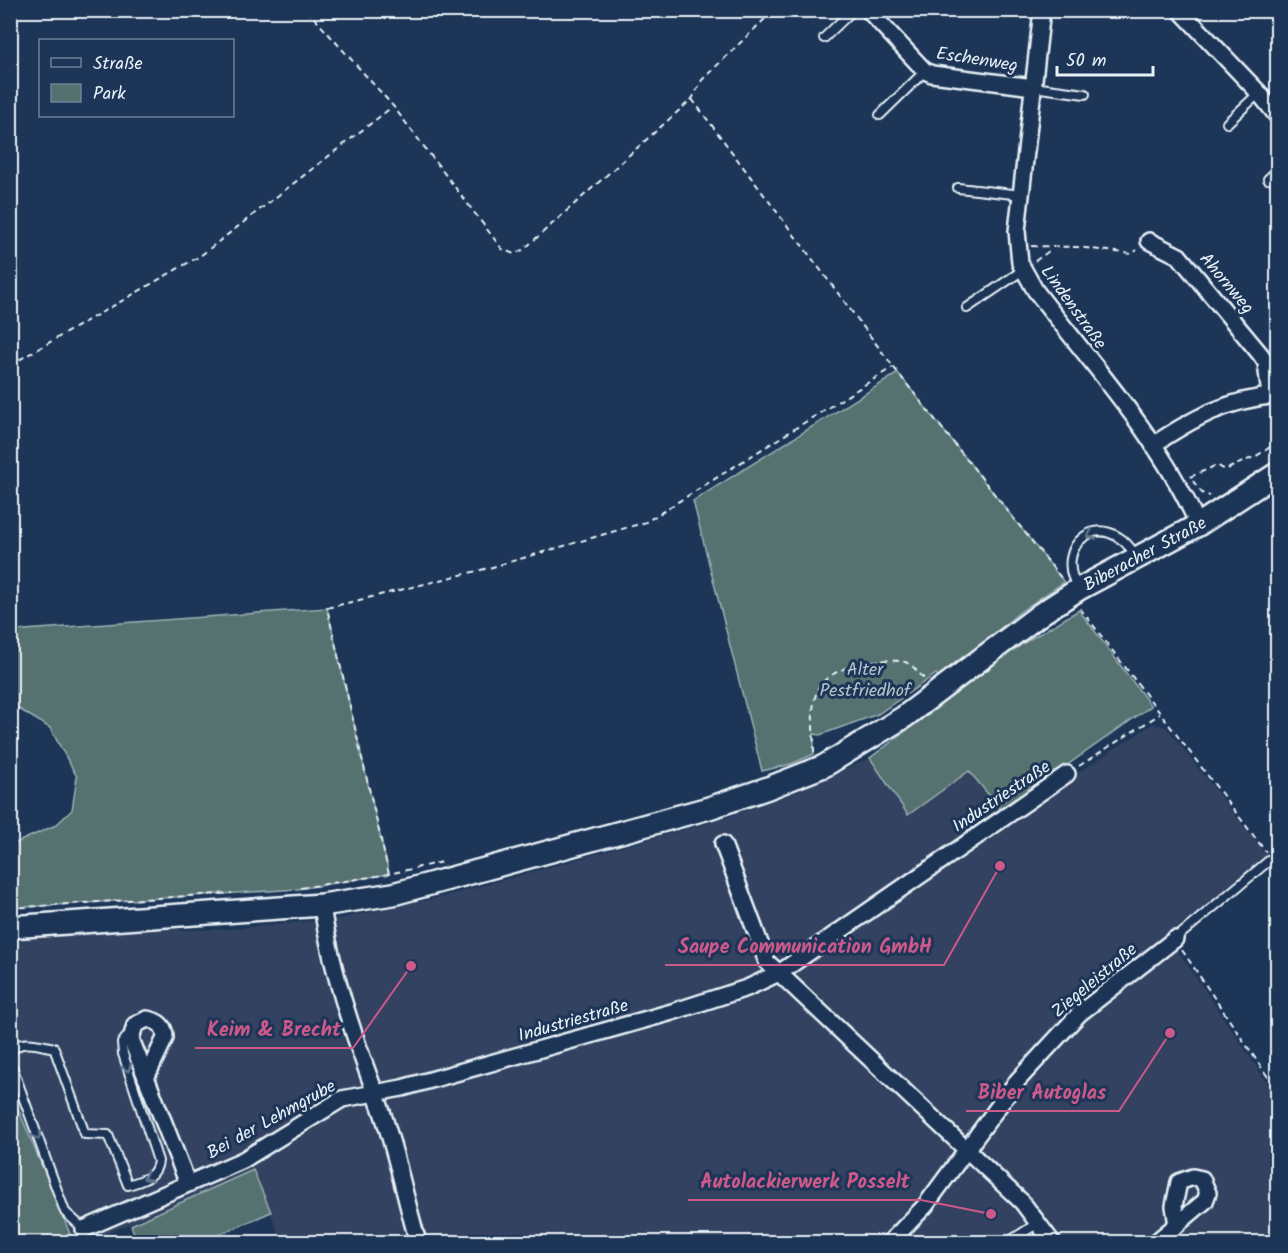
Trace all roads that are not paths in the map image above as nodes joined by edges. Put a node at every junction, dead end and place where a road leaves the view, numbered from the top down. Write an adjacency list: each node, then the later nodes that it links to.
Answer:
1 (853, 10): 5 (lane)
2 (868, 10): 6 (street, Eschenweg)
3 (1042, 10): 7 (street, Lindenstraße)
4 (1180, 10): 9 (street)
5 (824, 38)
6 (925, 71): 7 (street, Eschenweg); 10 (lane)
7 (1033, 87): 8 (lane); 16 (street, Lindenstraße)
8 (1085, 93)
9 (1259, 93): 11 (street); 12 (lane)
10 (880, 115)
11 (1278, 117)
12 (1227, 123)
13 (1278, 170): 14 (lane)
14 (1268, 179)
15 (958, 188): 16 (lane)
16 (1022, 195): 18 (street, Lindenstraße)
17 (1149, 241): 20 (street, Ahornweg)
18 (1023, 270): 19 (lane); 21 (street, Lindenstraße)
19 (967, 308)
20 (1274, 396): 21 (street)
21 (1153, 445): 23 (street, Lindenstraße)
22 (1278, 473): 23 (street, Biberacher Straße)
23 (1198, 525): 24 (street, Biberacher Straße)
24 (1137, 557): 25 (street, Biberacher Straße); 25 (lane, one-way to 25)
25 (1073, 589): 29 (street, Biberacher Straße)
26 (1067, 774): 32 (street, Industriestraße)
27 (723, 844): 32 (street)
28 (1274, 856): 31 (lane, Ziegeleistraße)
29 (322, 905): 30 (street, Biberacher Straße); 37 (street)
30 (10, 927)
31 (1175, 939): 38 (street, Ziegeleistraße)
32 (779, 973): 37 (street, Industriestraße); 38 (street)
33 (131, 1032): 34 (lane, one-way to 34); 36 (street); 36 (street)
34 (10, 1056)
35 (10, 1061): 42 (lane, one-way to 42)
36 (146, 1078): 39 (street)
37 (374, 1093): 39 (street, Bei der Lehmgrube); 43 (street)
38 (966, 1147): 40 (street); 44 (street, Ziegeleistraße)
39 (188, 1184): 42 (street, Bei der Lehmgrube)
40 (1038, 1223): 45 (lane); 46 (street)
41 (1177, 1225): 47 (street)
42 (84, 1229)
43 (418, 1242)
44 (890, 1242)
45 (1008, 1242)
46 (1052, 1242)
47 (1156, 1242)

